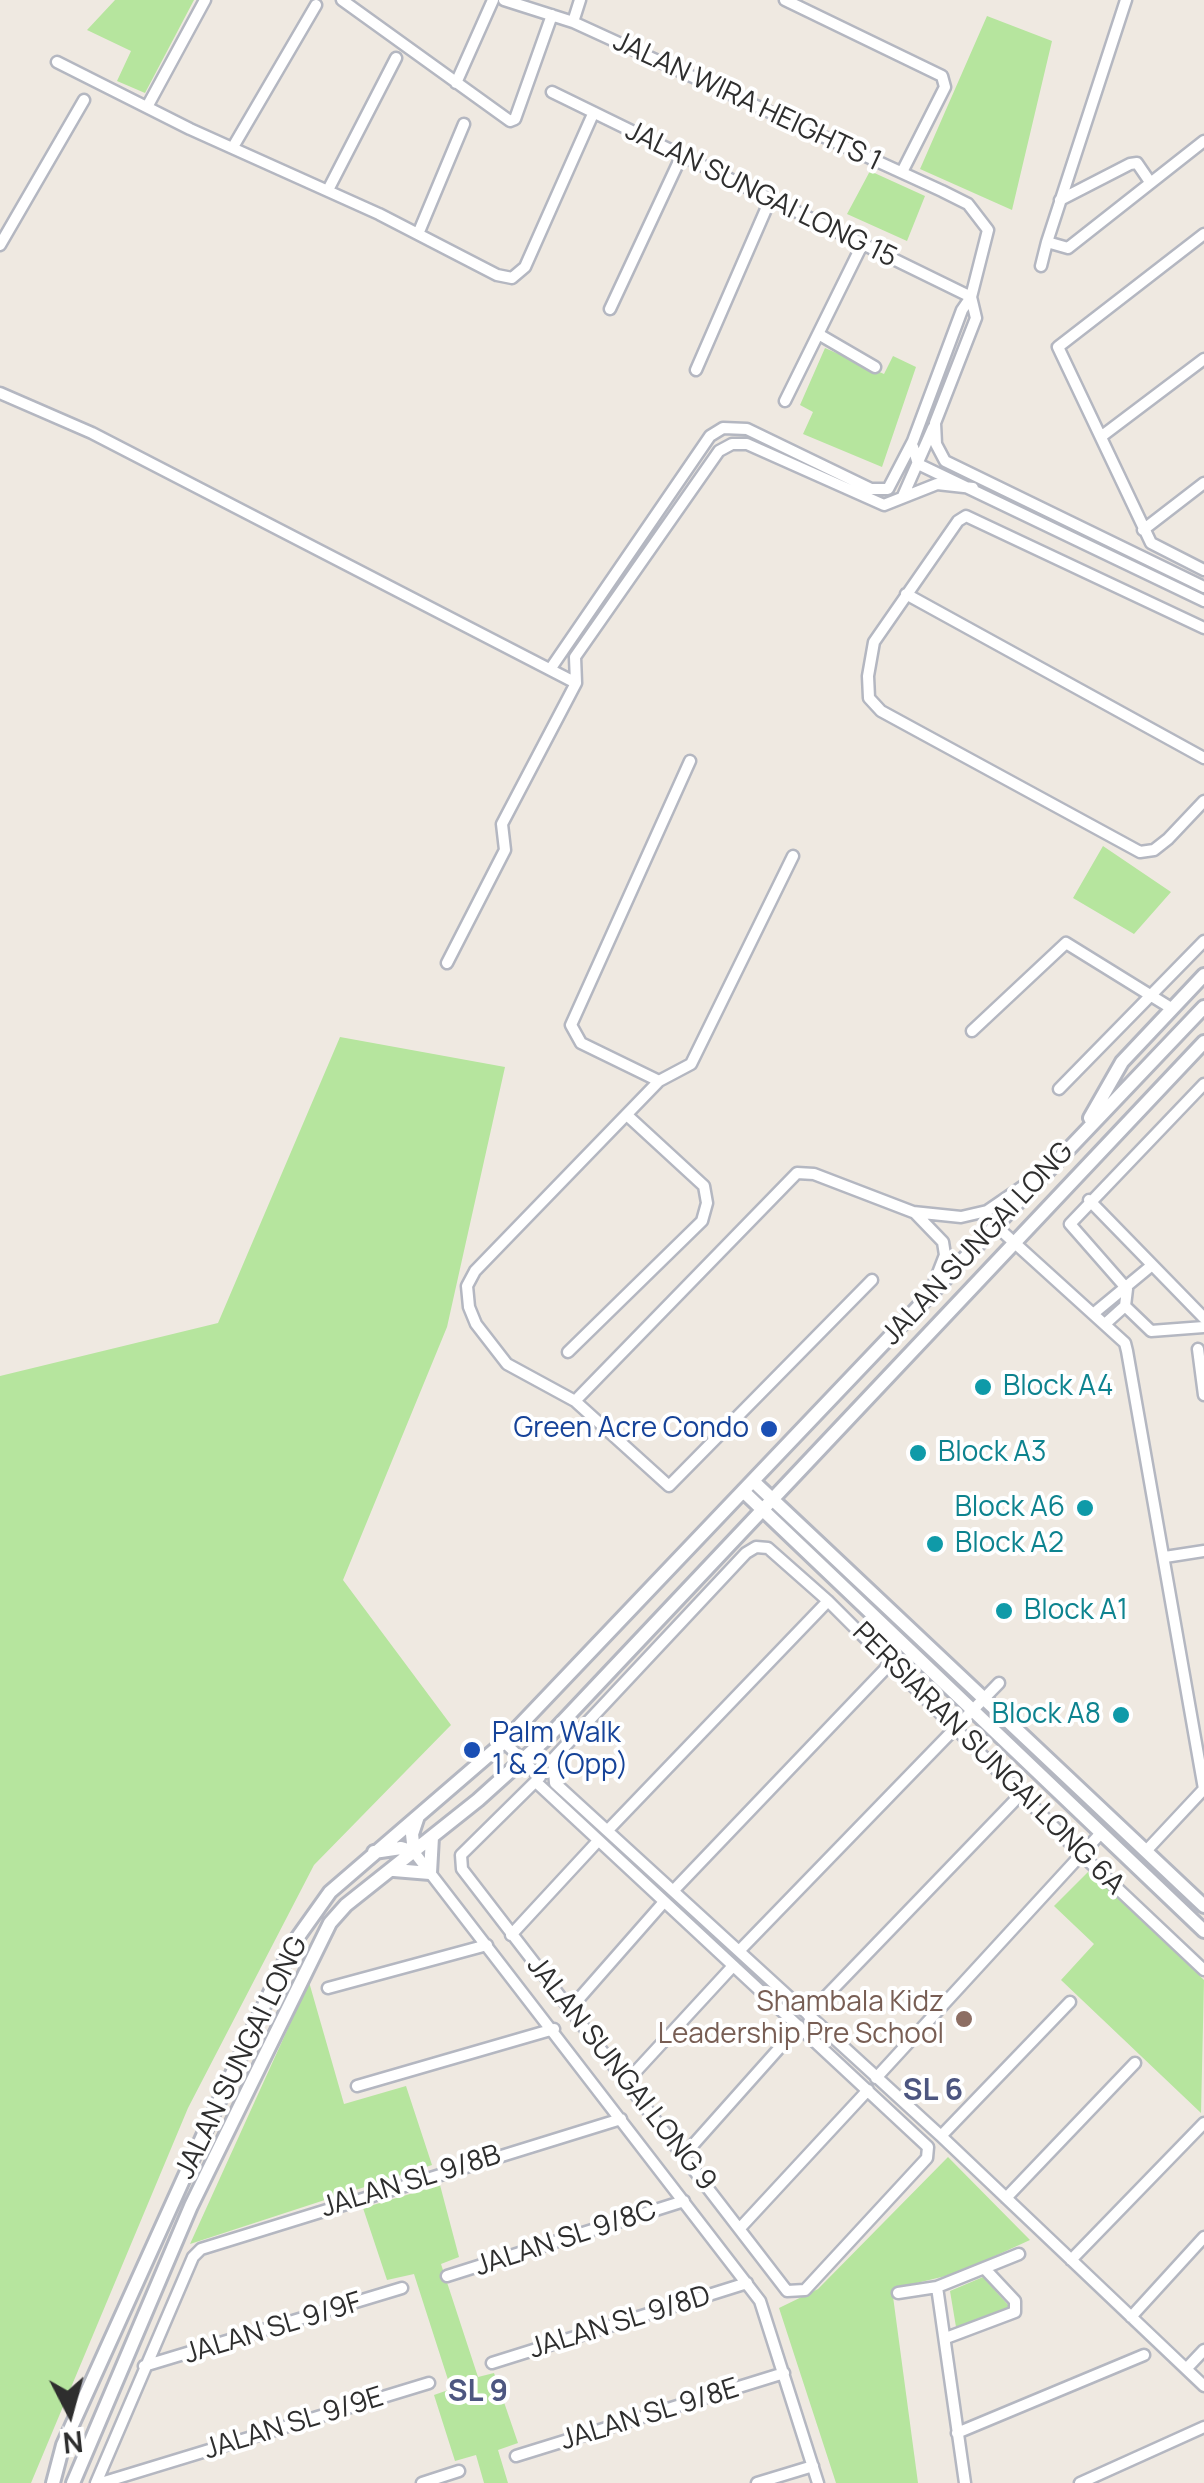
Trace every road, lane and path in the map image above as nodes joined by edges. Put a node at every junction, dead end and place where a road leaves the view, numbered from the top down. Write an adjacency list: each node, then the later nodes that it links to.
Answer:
1 (205, 0): 16 (street)
2 (342, 0): 13 (street)
3 (493, 0): 13 (street)
4 (504, 0): 9 (street)
5 (580, 0): 10 (street)
6 (784, 0): 22 (street)
7 (1126, 0): 26 (street)
8 (316, 5): 20 (street)
9 (552, 15): 10 (street, JALAN WIRA HEIGHTS 1); 13 (street)
10 (573, 22): 22 (street, JALAN WIRA HEIGHTS 1)
11 (396, 58): 24 (street)
12 (57, 62): 16 (street)
13 (456, 83)
14 (552, 92): 17 (street, JALAN SUNGAI LONG 15)
15 (84, 100): 31 (street)
16 (147, 108): 20 (street)
17 (592, 114): 21 (street, JALAN SUNGAI LONG 15); 27 (street)
18 (464, 124): 27 (street)
19 (1204, 141): 23 (street)
20 (233, 147): 24 (street)
21 (681, 157): 25 (street, JALAN SUNGAI LONG 15); 34 (street)
22 (902, 172): 33 (street, JALAN WIRA HEIGHTS 1)
23 (1150, 182): 26 (street); 29 (street)
24 (328, 190): 27 (street)
25 (770, 200): 30 (street, JALAN SUNGAI LONG 15); 38 (street)
26 (1060, 200): 29 (street)
27 (418, 234)
28 (1202, 240): 42 (street)
29 (1047, 242): 32 (street)
30 (863, 243): 33 (street, JALAN SUNGAI LONG 15); 35 (street)
31 (0, 246)
32 (1041, 266)
33 (971, 297): 41 (street); 43 (street)
34 (610, 309)
35 (820, 335): 37 (street); 40 (street)
36 (1204, 360): 42 (street)
37 (875, 366)
38 (696, 370)
39 (0, 393): 54 (street)
40 (784, 401)
41 (935, 423): 43 (street); 44 (street)
42 (1102, 436): 48 (street)
43 (914, 459): 44 (street); 46 (street); 47 (street); 54 (street)
44 (945, 460): 50 (street)
45 (1204, 482): 48 (street)
46 (973, 488): 47 (street); 52 (street)
47 (902, 496): 55 (street)
48 (1143, 530): 49 (street)
49 (1204, 570)
50 (1204, 587)
51 (906, 594): 53 (street); 56 (street); 58 (street)
52 (1204, 601)
53 (1204, 628)
54 (551, 668): 55 (street)
55 (576, 682): 61 (street)
56 (1204, 758)
57 (690, 761): 68 (street)
58 (1204, 801)
59 (793, 856): 68 (street)
60 (1204, 941): 63 (street)
61 (447, 964)
62 (1204, 974): 65 (street)
63 (1153, 996): 65 (street); 66 (street); 70 (street)
64 (1204, 1007): 72 (street, JALAN SUNGAI LONG)
65 (1171, 1008): 72 (street)
66 (972, 1031)
67 (1202, 1047): 77 (street, JALAN SUNGAI LONG)
68 (659, 1081): 71 (street)
69 (1204, 1084): 74 (street)
70 (1059, 1089)
71 (629, 1117): 88 (street); 90 (street)
72 (1079, 1138): 73 (street, JALAN SUNGAI LONG)
73 (1050, 1169): 75 (street); 76 (street, JALAN SUNGAI LONG)
74 (1089, 1200): 78 (street); 80 (street)
75 (913, 1212): 81 (street); 90 (street)
76 (996, 1226): 77 (street); 81 (street, JALAN SUNGAI LONG)
77 (1014, 1242): 83 (street); 92 (street, JALAN SUNGAI LONG)
78 (1152, 1266): 80 (street); 84 (street)
79 (872, 1280): 90 (street)
80 (1128, 1289): 82 (street); 83 (street)
81 (928, 1297): 91 (street, JALAN SUNGAI LONG)
82 (1125, 1306): 85 (street); 86 (street)
83 (1093, 1314): 85 (street)
84 (1204, 1318)
85 (1105, 1324): 96 (street)
86 (1204, 1327)
87 (1198, 1349): 89 (street)
88 (568, 1352)
89 (1204, 1395)
90 (575, 1401)
91 (748, 1486): 92 (street); 93 (street); 95 (street, JALAN SUNGAI LONG)
92 (773, 1499): 93 (street, JALAN SUNGAI LONG); 101 (street)
93 (762, 1510): 97 (street, JALAN SUNGAI LONG); 102 (street)
94 (1204, 1551): 96 (street)
95 (686, 1552): 97 (street); 104 (street, JALAN SUNGAI LONG)
96 (1164, 1556): 115 (street)
97 (705, 1568): 105 (street, JALAN SUNGAI LONG)
98 (828, 1601): 99 (street, PERSIARAN SUNGAI LONG 6A); 109 (street); 109 (street, PERSIARAN SUNGAI LONG 6A)
99 (890, 1664): 103 (street, PERSIARAN SUNGAI LONG 6A); 119 (street)
100 (998, 1683): 101 (street)
101 (985, 1699): 102 (street); 115 (street)
102 (973, 1712): 103 (street); 110 (street)
103 (955, 1727): 107 (street, PERSIARAN SUNGAI LONG 6A); 125 (street)
104 (504, 1742): 105 (street); 108 (street, JALAN SUNGAI LONG)
105 (522, 1761): 106 (street); 111 (street, JALAN SUNGAI LONG)
106 (536, 1782): 112 (street); 123 (street, JALAN SUNGAI LONG 9)
107 (1021, 1794): 116 (street, PERSIARAN SUNGAI LONG 6A); 131 (street)
108 (420, 1812): 113 (street, JALAN SUNGAI LONG); 114 (street)
109 (608, 1830): 119 (street)
110 (1100, 1833): 116 (street); 122 (street)
111 (432, 1837): 114 (street, JALAN SUNGAI LONG); 118 (street)
112 (596, 1842): 120 (street); 123 (street)
113 (374, 1852): 114 (street); 170 (street, JALAN SUNGAI LONG)
114 (414, 1852): 117 (street, JALAN SUNGAI LONG); 118 (street)
115 (1146, 1852): 121 (street)
116 (1082, 1854): 127 (street, PERSIARAN SUNGAI LONG 6A); 135 (street)
117 (391, 1870): 118 (street); 171 (street, JALAN SUNGAI LONG)
118 (430, 1873): 124 (street)
119 (673, 1891): 125 (street)
120 (662, 1903): 126 (street); 130 (street)
121 (1204, 1906)
122 (1204, 1931)
123 (511, 1935): 130 (street, JALAN SUNGAI LONG 9)
124 (487, 1946): 128 (street); 133 (street)
125 (740, 1950): 131 (street)
126 (732, 1966): 132 (street); 136 (street)
127 (1204, 1970)
128 (328, 1988)
129 (1070, 2002): 141 (street)
130 (569, 2010): 136 (street, JALAN SUNGAI LONG 9)
131 (808, 2016): 135 (street)
132 (798, 2026): 138 (street); 142 (street)
133 (554, 2029): 137 (street); 139 (street)
134 (1134, 2063): 143 (street)
135 (876, 2078): 141 (street)
136 (627, 2081): 142 (street, JALAN SUNGAI LONG 9)
137 (357, 2086)
138 (868, 2090): 145 (street); 145 (street, JALAN SUNGAI LONG 9)
139 (621, 2119): 144 (street); 160 (street, JALAN SL 9/8B)
140 (1204, 2123): 148 (street)
141 (941, 2136): 143 (street)
142 (684, 2155): 145 (street, JALAN SUNGAI LONG 9)
143 (1006, 2198): 148 (street)
144 (684, 2201): 150 (street, JALAN SL 9/8C); 151 (street)
145 (741, 2227)
146 (1204, 2237): 155 (street)
147 (1019, 2254): 149 (street)
148 (1071, 2260): 155 (street)
149 (985, 2270): 152 (street); 156 (street)
150 (447, 2276)
151 (747, 2284): 159 (street, JALAN SL 9/8D); 162 (street)
152 (938, 2287): 154 (street); 156 (street)
153 (402, 2288): 160 (street, JALAN SL 9/9F)
154 (898, 2294)
155 (1131, 2317): 161 (street)
156 (946, 2338): 166 (street)
157 (1204, 2350): 161 (street)
158 (1144, 2355): 166 (street)
159 (492, 2363)
160 (144, 2366): 172 (street)
161 (1186, 2368): 164 (street)
162 (784, 2373): 167 (street, JALAN SL 9/8E); 168 (street)
163 (429, 2382): 172 (street, JALAN SL 9/9E)
164 (1204, 2386)
165 (1204, 2426): 177 (street)
166 (957, 2433): 176 (street)
167 (516, 2456)
168 (813, 2466): 174 (street); 175 (street)
169 (458, 2471): 173 (street)
170 (53, 2483)
171 (74, 2483)
172 (99, 2483)
173 (422, 2483)
174 (758, 2483)
175 (818, 2483)
176 (964, 2483)
177 (1080, 2483)

